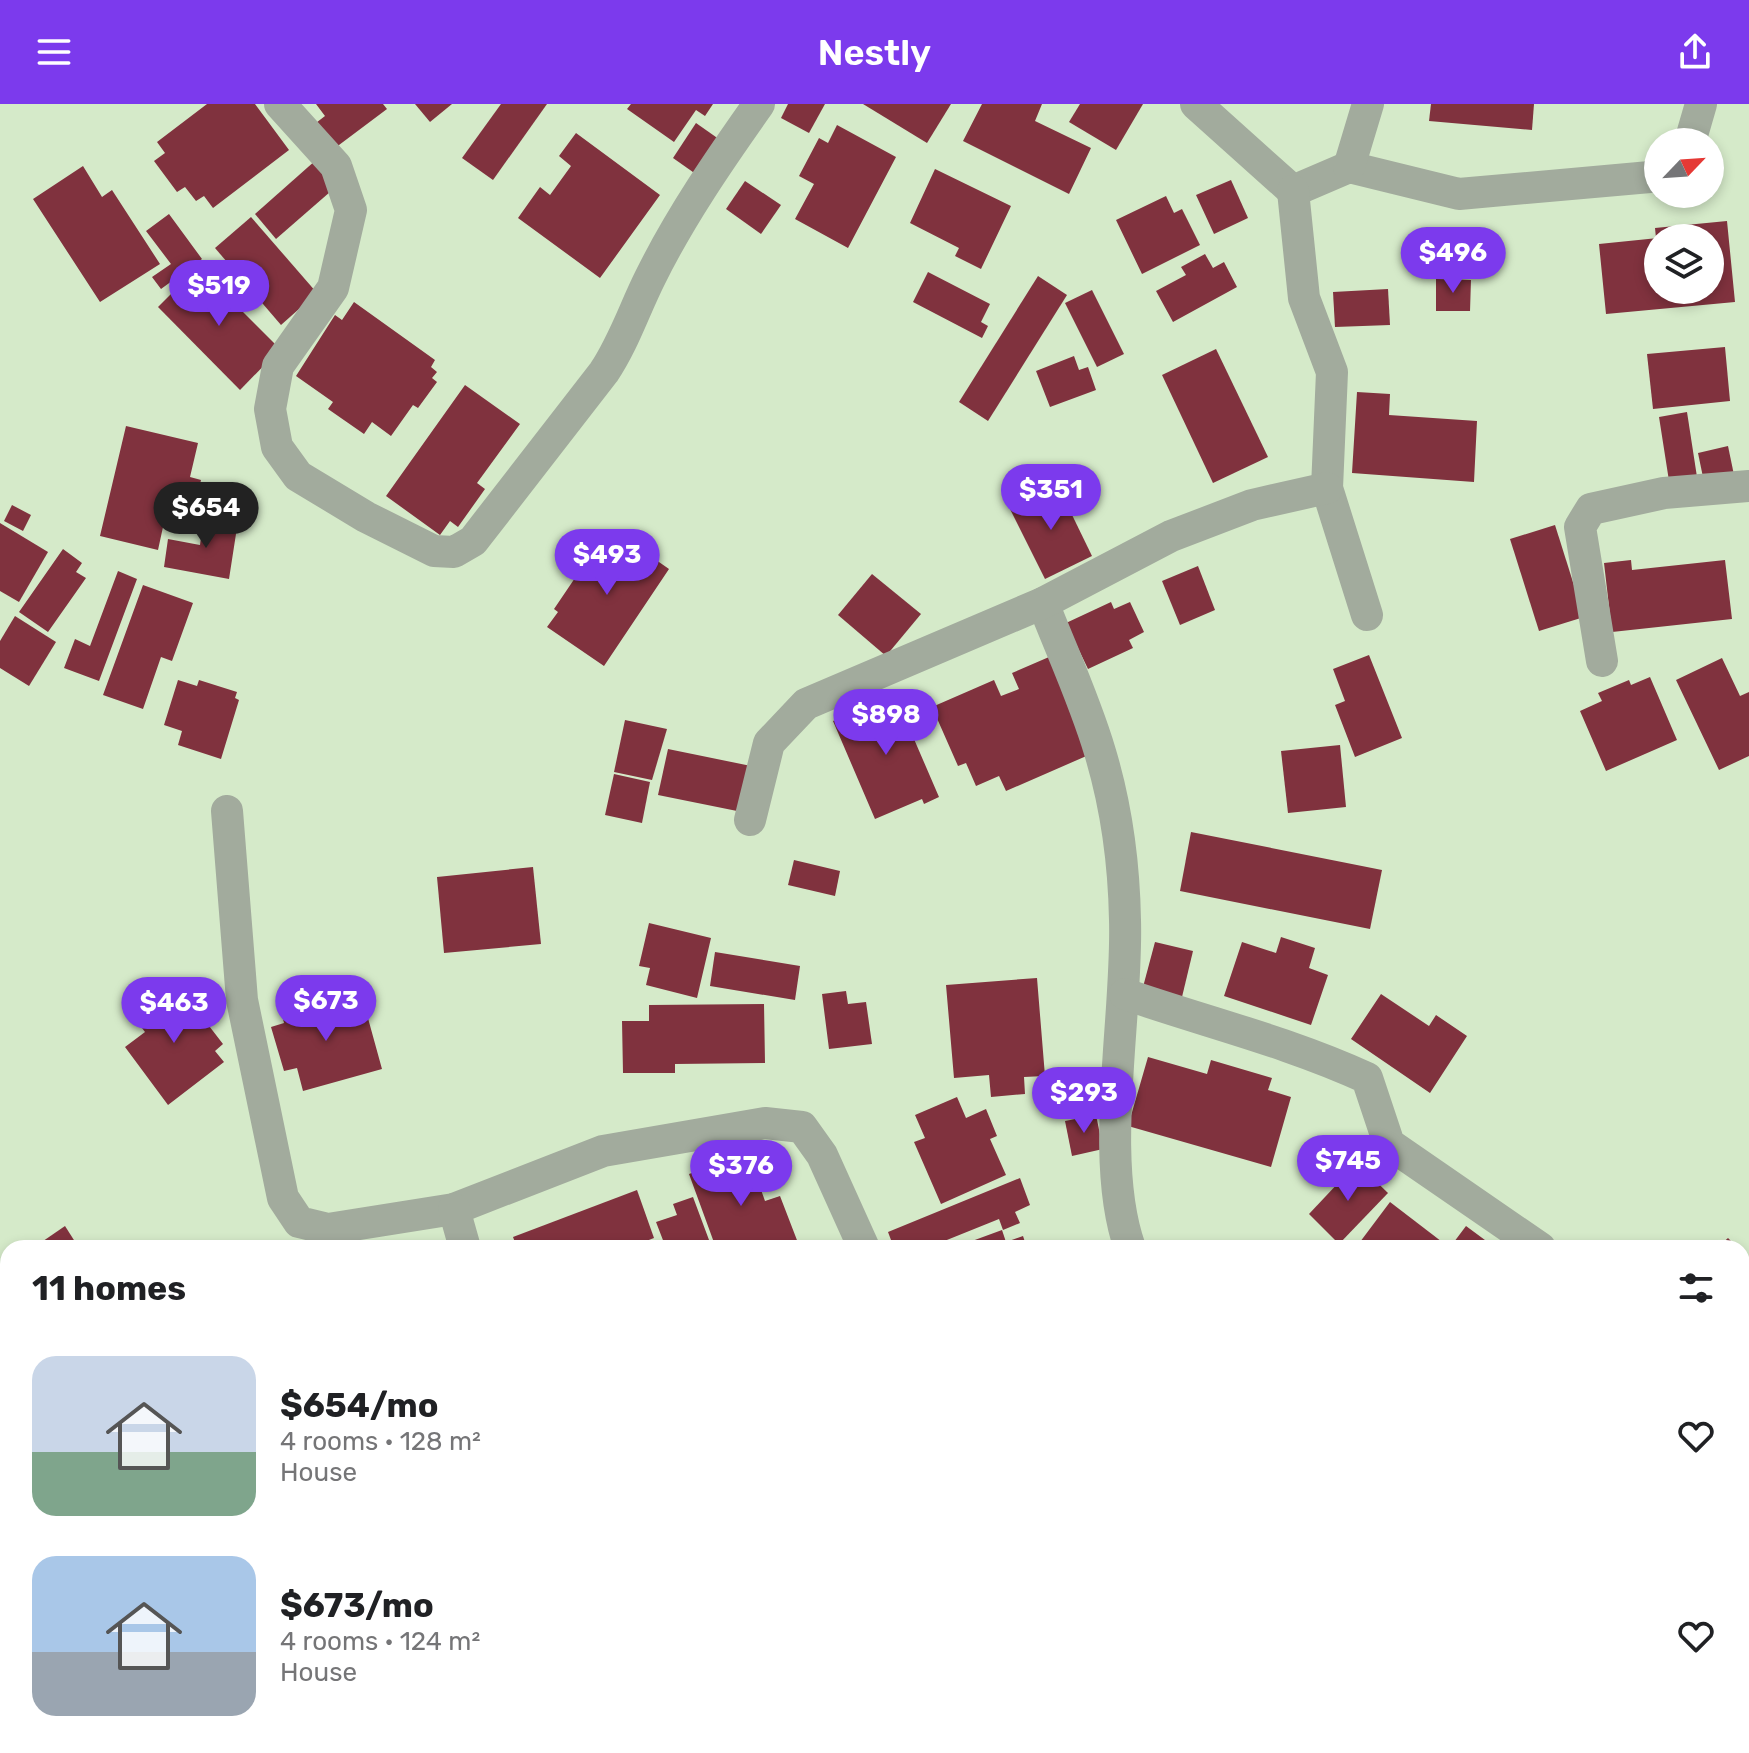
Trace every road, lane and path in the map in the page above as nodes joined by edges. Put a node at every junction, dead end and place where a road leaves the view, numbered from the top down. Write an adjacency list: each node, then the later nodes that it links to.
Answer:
1 (280, 104): 2 (street)
2 (759, 104)
3 (1196, 104): 9 (street)
4 (1368, 104): 7 (street)
5 (1701, 104): 6 (street)
6 (1694, 128)
7 (1349, 167): 8 (street); 9 (street)
8 (1644, 178)
9 (1293, 191): 11 (street)
10 (1749, 486): 14 (street)
11 (1327, 488): 12 (street); 13 (street)
12 (1043, 603): 16 (street); 17 (street)
13 (1367, 615)
14 (1602, 661)
15 (227, 811): 18 (street)
16 (750, 820)
17 (1125, 994): 21 (street); 22 (street)
18 (454, 1209): 19 (street); 20 (street)
19 (463, 1240)
20 (860, 1240)
21 (1127, 1240)
22 (1528, 1240)

